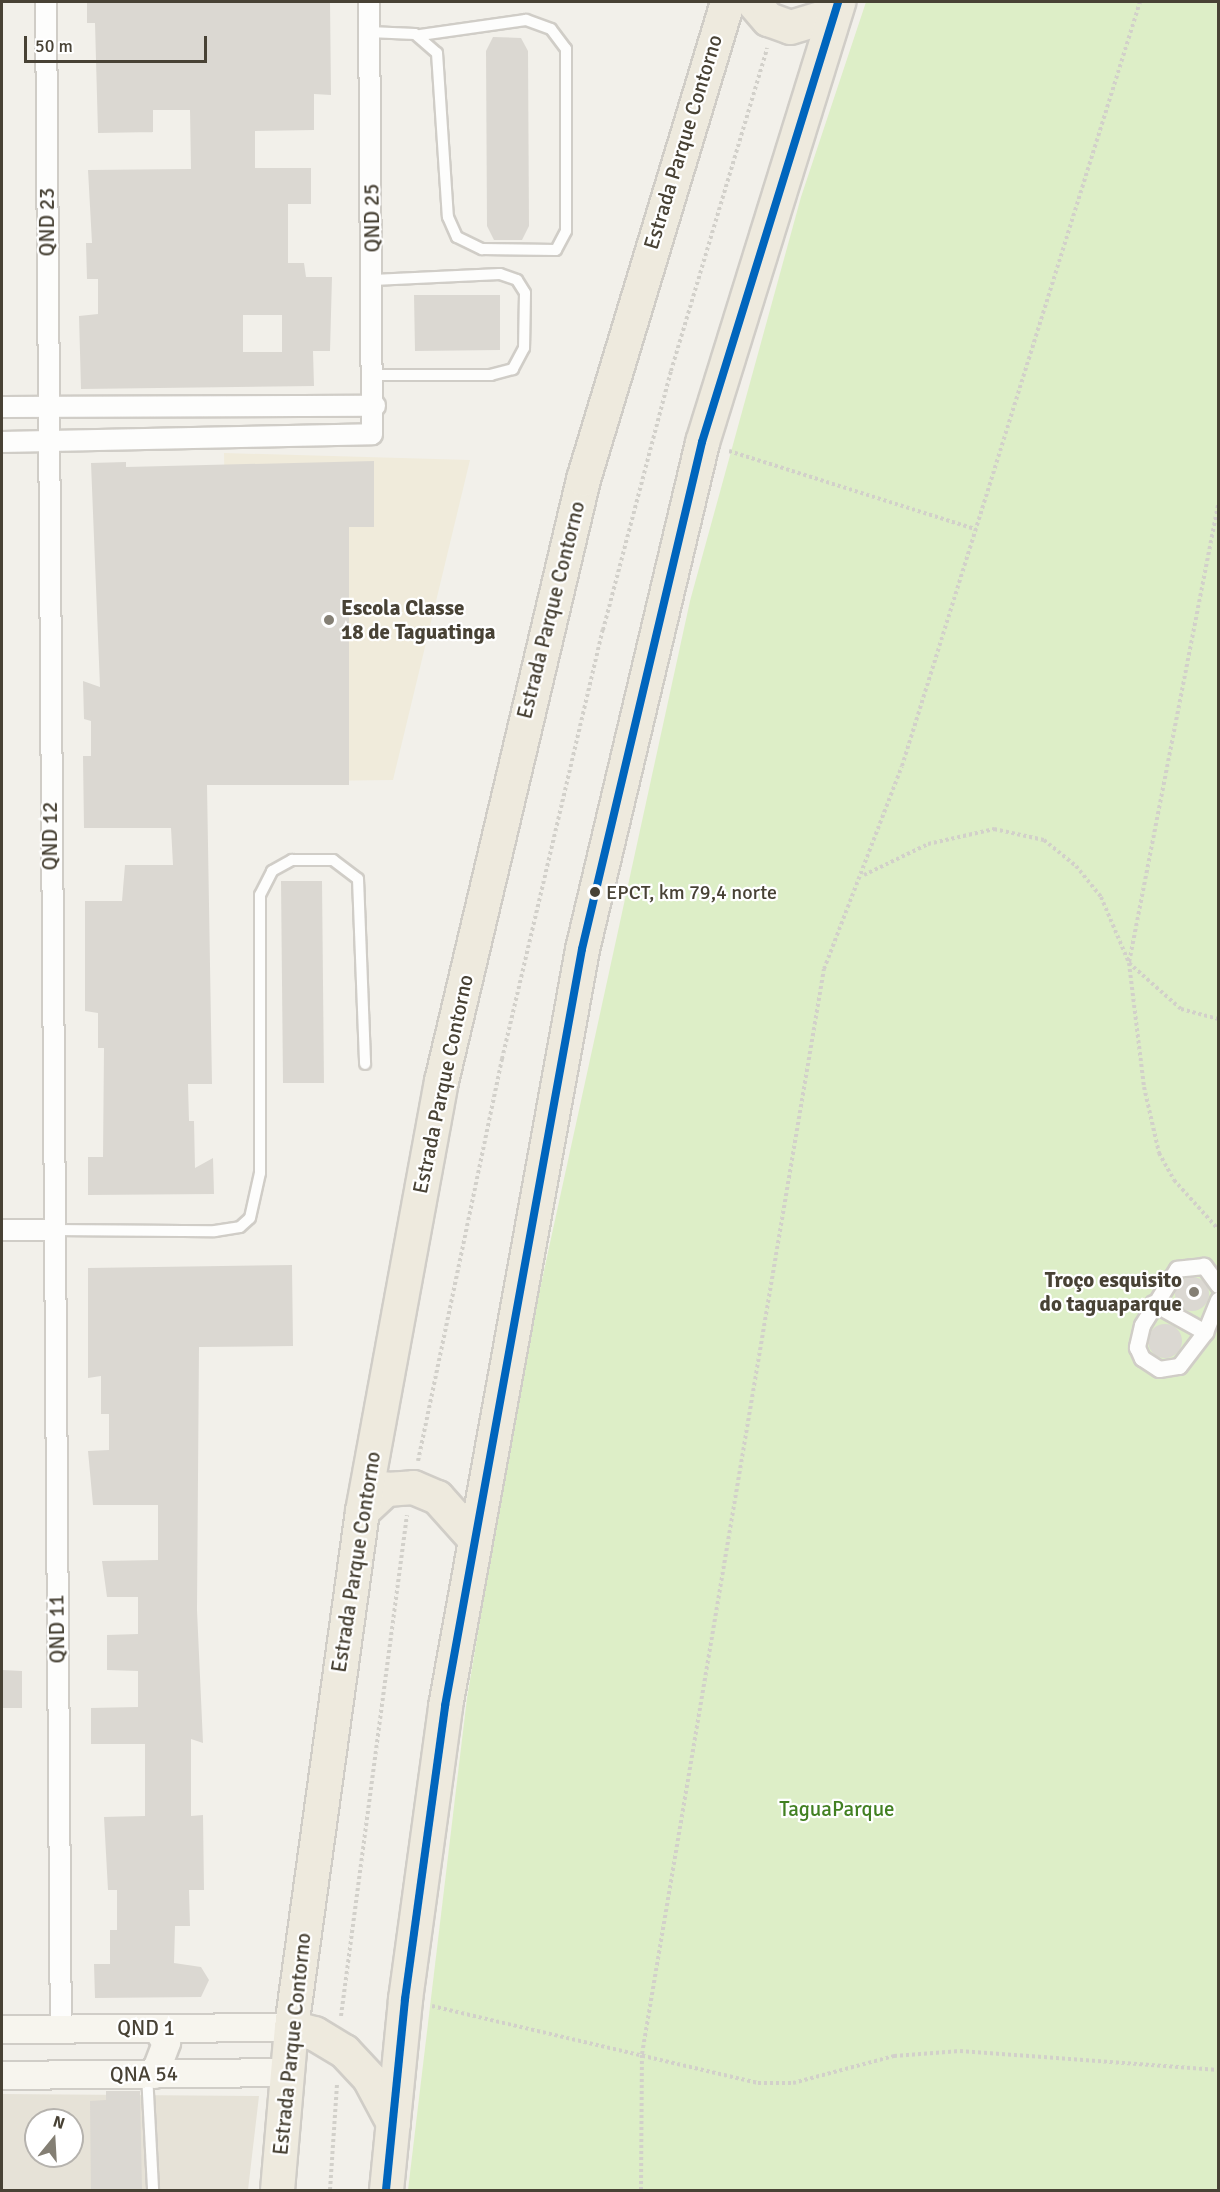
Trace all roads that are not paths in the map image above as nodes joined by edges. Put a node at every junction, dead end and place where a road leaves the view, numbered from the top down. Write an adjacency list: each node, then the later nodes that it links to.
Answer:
1 (46, 2): 10 (street, QND 23)
2 (369, 2): 6 (street, QND 25)
3 (727, 2): 22 (highway, Estrada Parque Contorno)
4 (836, 8): 5 (highway); 23 (highway)
5 (764, 12)
6 (369, 32): 7 (lane); 8 (street, QND 25)
7 (420, 35): 7 (lane)
8 (373, 280): 9 (street, QND 25); 9 (lane)
9 (374, 375): 11 (street, QND 25)
10 (48, 406): 11 (street); 12 (street); 14 (street, QND 23)
11 (375, 406): 14 (street, QND 25)
12 (2, 407)
13 (2, 442): 14 (street)
14 (47, 442): 17 (street, QND 12)
15 (365, 1064): 17 (lane)
16 (2, 1230): 17 (street)
17 (53, 1230): 27 (street, QND 11)
18 (1218, 1284): 20 (street)
19 (1218, 1300): 21 (street)
20 (1153, 1303): 21 (street); 21 (street)
21 (1205, 1332)
22 (362, 1511): 23 (highway); 24 (highway, Estrada Parque Contorno)
23 (472, 1536): 31 (highway)
24 (291, 2027): 25 (main road, QND 1); 28 (highway, Estrada Parque Contorno); 31 (highway)
25 (156, 2028): 27 (main road, QND 1); 29 (main road)
26 (2, 2029): 27 (main road, QND 1)
27 (61, 2029)
28 (287, 2072): 29 (main road, QNA 54); 33 (highway, Estrada Parque Contorno)
29 (150, 2074): 30 (main road, QNA 54); 32 (lane)
30 (2, 2075)
31 (393, 2123): 34 (highway)
32 (153, 2190)
33 (277, 2190)
34 (386, 2190)

